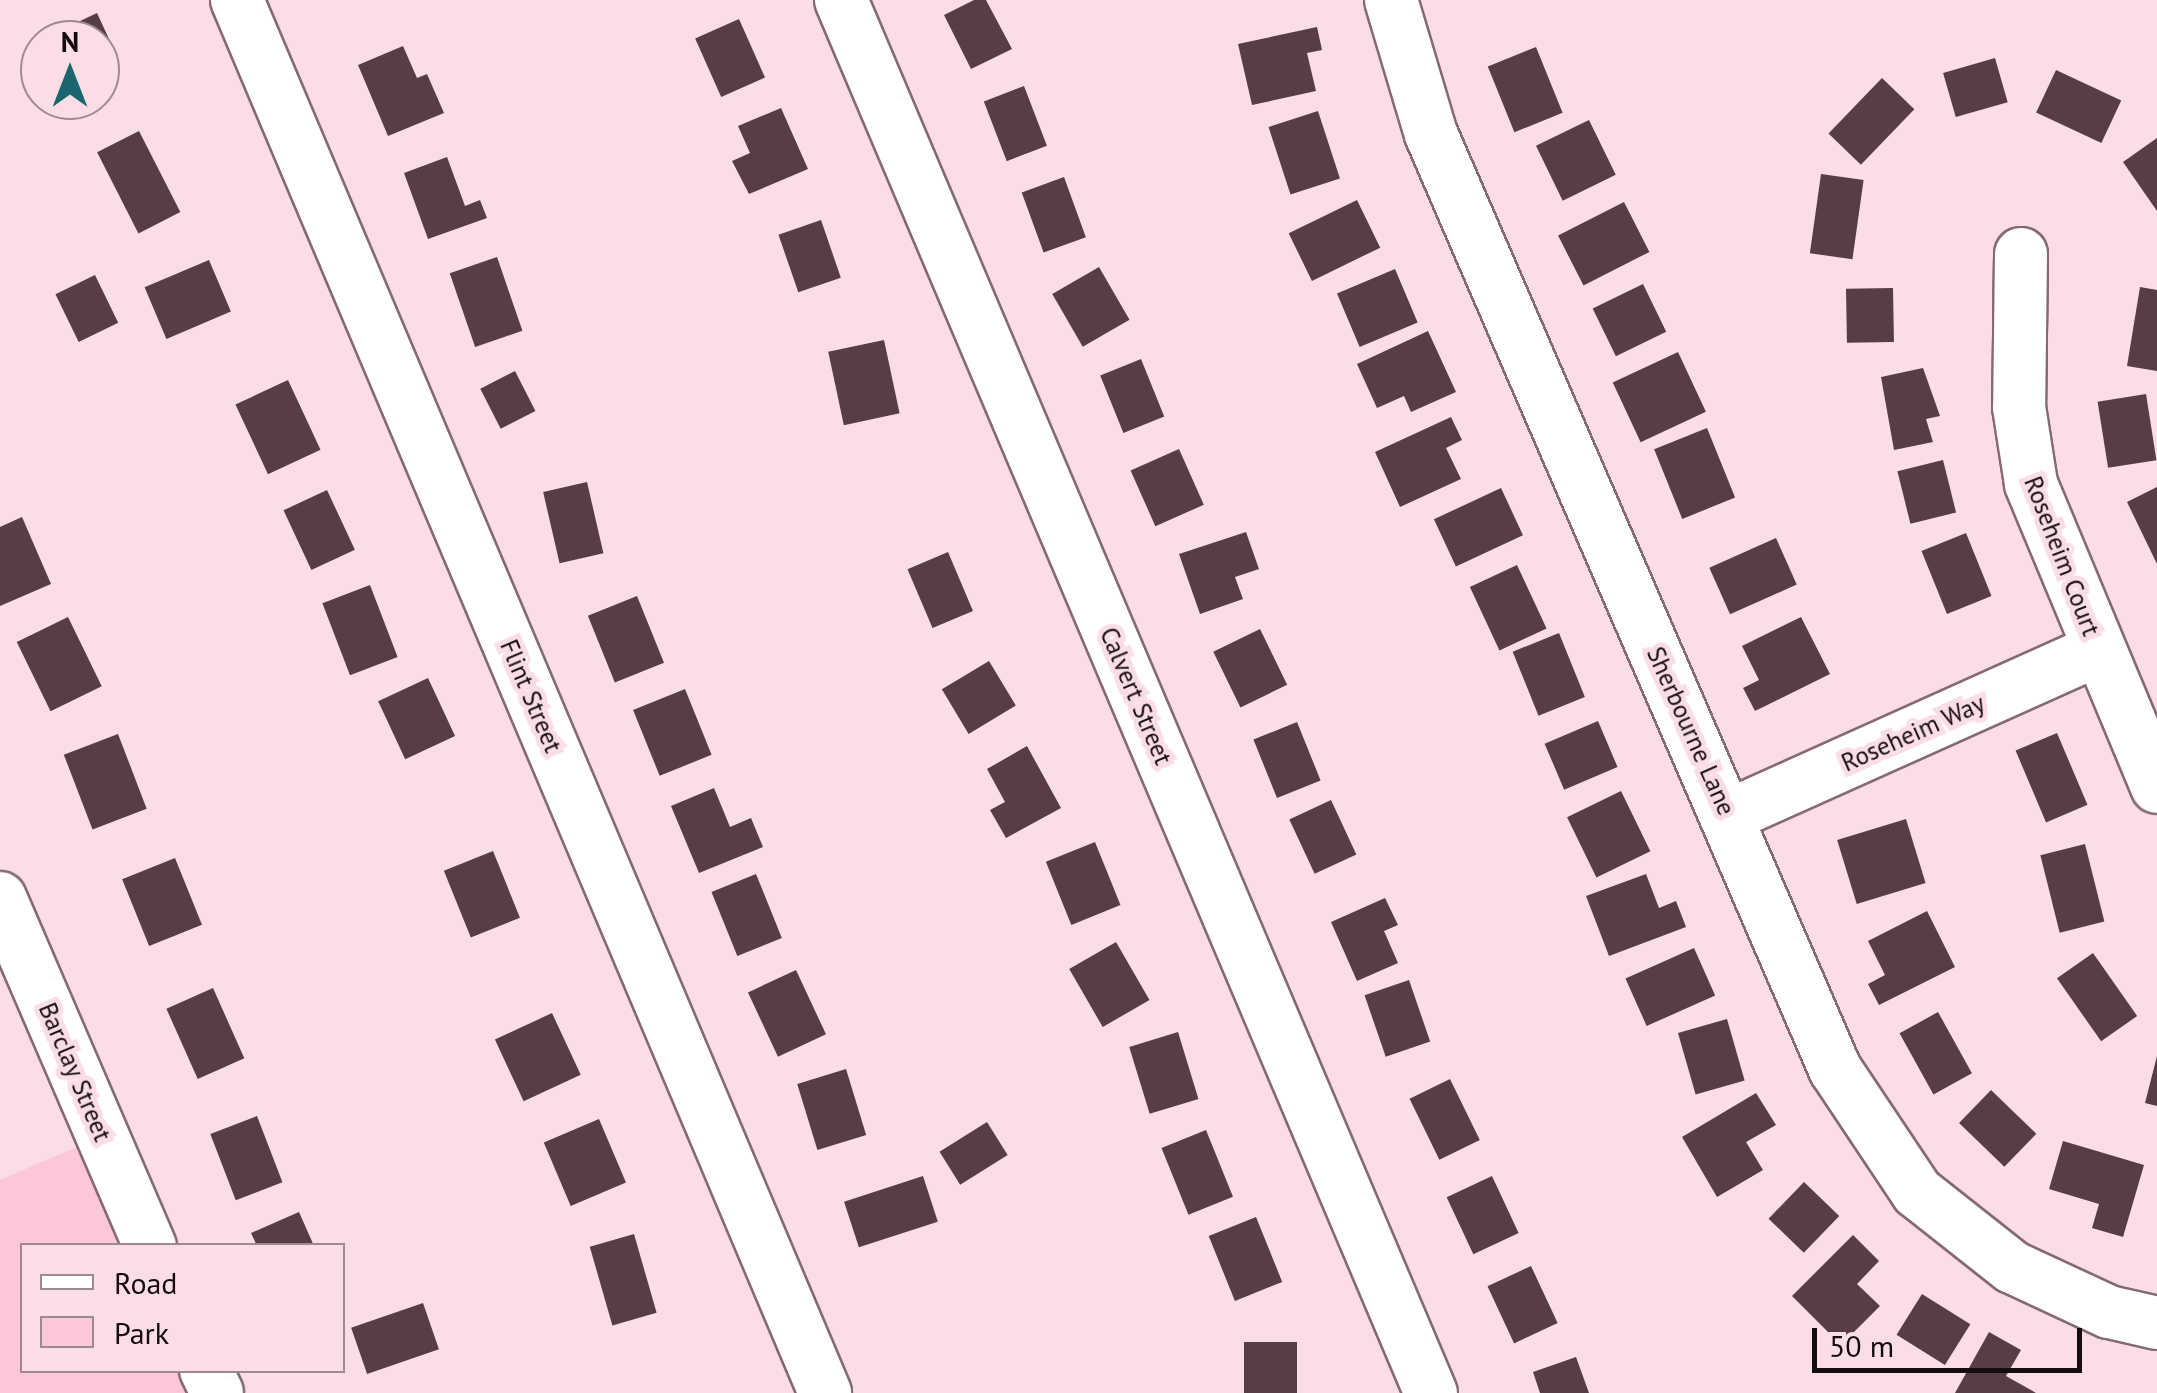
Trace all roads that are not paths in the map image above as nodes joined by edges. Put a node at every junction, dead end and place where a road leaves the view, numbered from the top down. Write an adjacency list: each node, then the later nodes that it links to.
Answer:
1 (237, 0): 11 (street, Flint Street)
2 (841, 0): 12 (street, Calvert Street)
3 (1390, 0): 7 (street, Sherbourne Lane)
4 (2020, 254): 5 (street, Roseheim Court)
5 (2098, 650): 6 (street, Roseheim Court); 7 (street, Roseheim Way)
6 (2157, 786)
7 (1728, 816): 10 (street, Sherbourne Lane)
8 (0, 898): 9 (street, Barclay Street)
9 (149, 1243)
10 (2157, 1322)
11 (825, 1393)
12 (1431, 1393)

